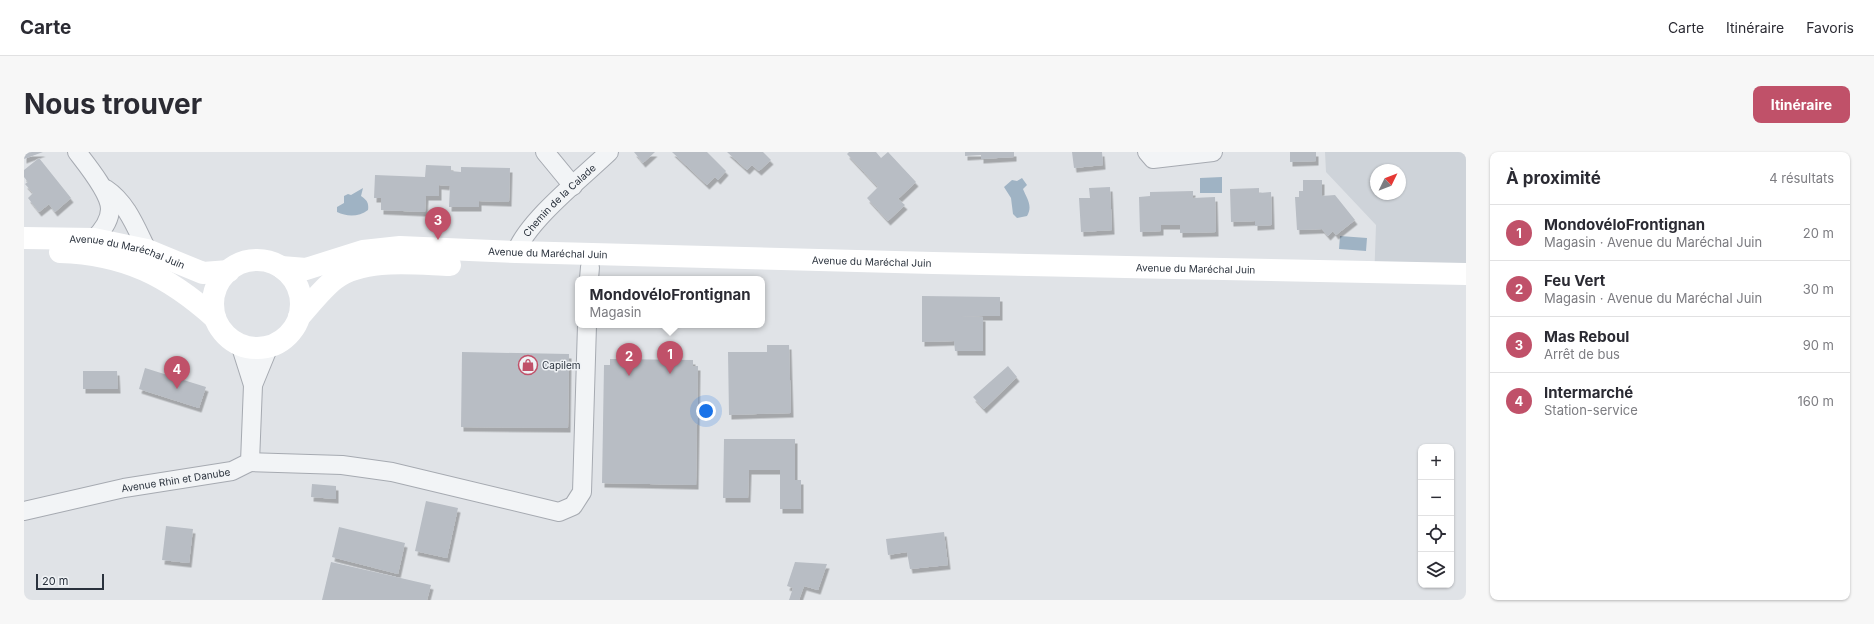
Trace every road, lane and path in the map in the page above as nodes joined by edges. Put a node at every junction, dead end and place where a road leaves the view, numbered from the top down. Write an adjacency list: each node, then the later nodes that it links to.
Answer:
1 (77, 152): 7 (street)
2 (545, 152): 6 (street)
3 (609, 152): 6 (street, Chemin de la Calade)
4 (1147, 152): 5 (street)
5 (1213, 152)
6 (573, 186): 12 (street, Chemin de la Calade)
7 (103, 187): 9 (street); 10 (street)
8 (24, 238): 9 (main road, Avenue du Maréchal Juin)
9 (94, 239): 10 (main road, Avenue du Maréchal Juin)
10 (147, 250): 14 (main road, Avenue du Maréchal Juin)
11 (24, 252): 19 (main road, Avenue du Maréchal Juin)
12 (516, 252): 13 (main road, Avenue du Maréchal Juin); 16 (main road, Avenue du Maréchal Juin)
13 (281, 267): 14 (main road); 18 (main road)
14 (229, 270): 19 (main road)
15 (590, 273): 17 (main road, Avenue du Maréchal Juin); 18 (main road, Avenue du Maréchal Juin)
16 (1466, 274)
17 (1466, 286)
18 (299, 317): 22 (main road)
19 (216, 318): 21 (main road)
20 (587, 328): 24 (street)
21 (240, 344): 22 (main road); 23 (street)
22 (268, 346): 23 (street)
23 (253, 385): 24 (street)
24 (250, 462): 25 (street, Avenue Rhin et Danube)
25 (24, 511)

